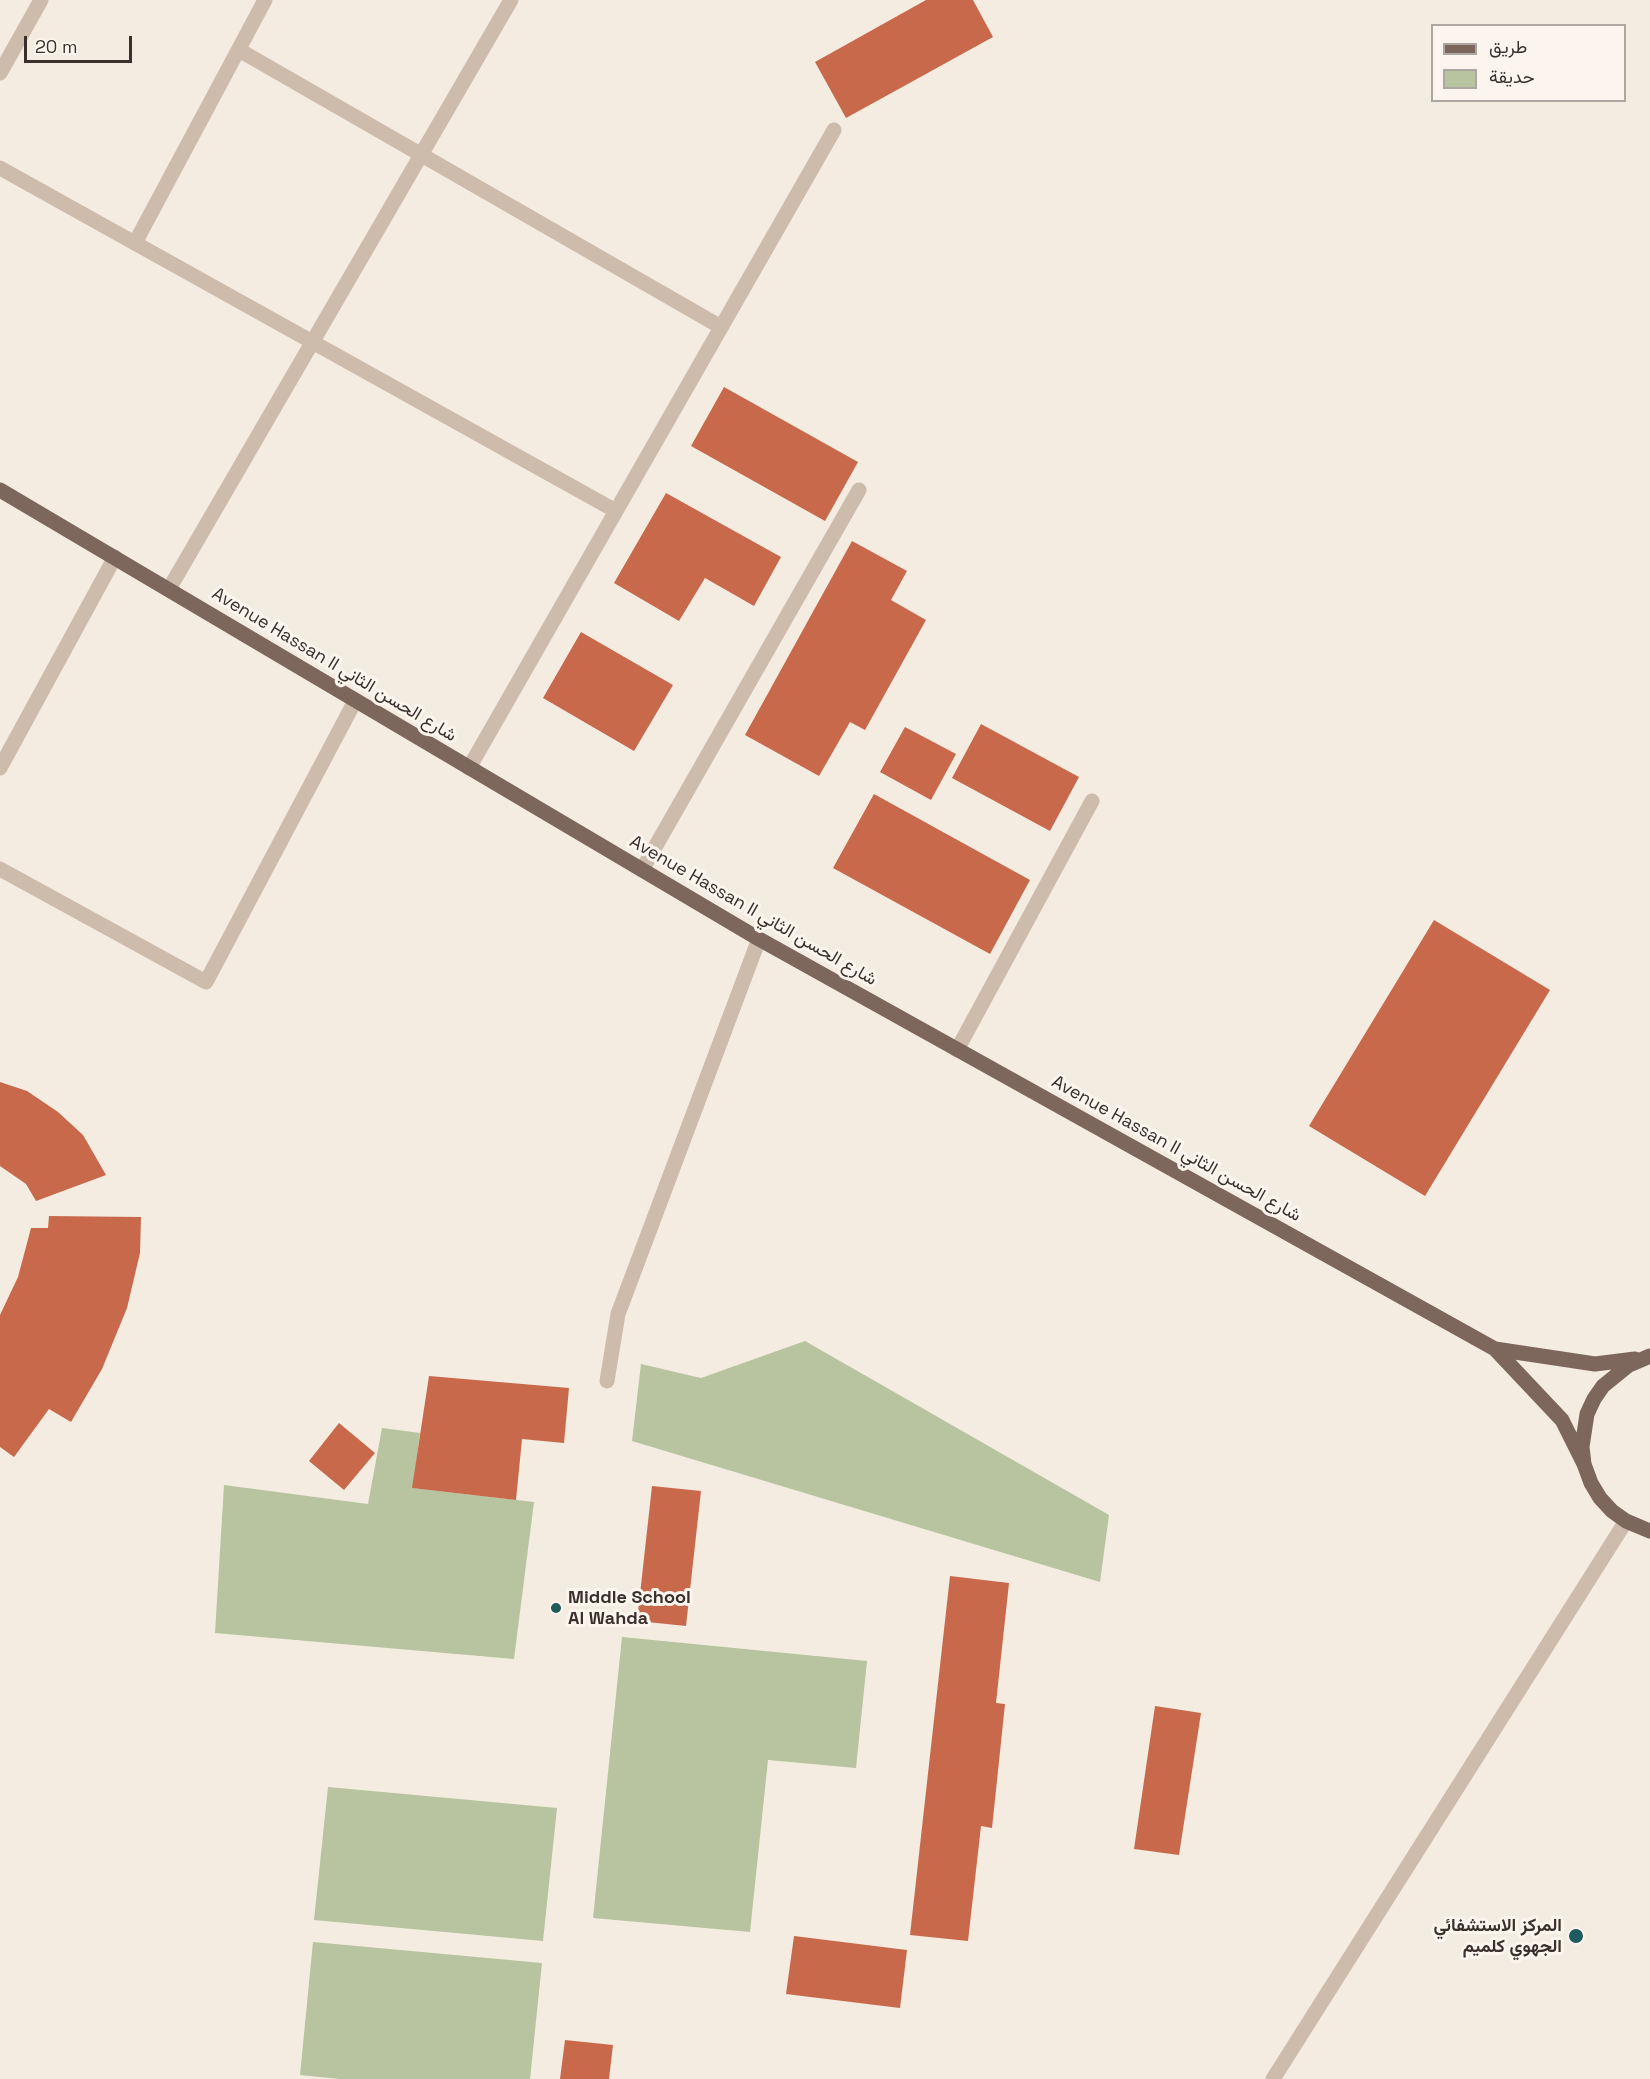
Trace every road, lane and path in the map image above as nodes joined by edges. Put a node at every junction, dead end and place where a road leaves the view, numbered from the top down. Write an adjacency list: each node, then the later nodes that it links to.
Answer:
1 (40, 0): 5 (street)
2 (265, 0): 4 (street)
3 (511, 0): 7 (street)
4 (239, 50): 7 (street); 9 (street)
5 (0, 73)
6 (834, 130): 10 (street)
7 (420, 155): 10 (street); 11 (street)
8 (0, 168): 9 (street)
9 (135, 243): 11 (street)
10 (721, 327): 14 (street)
11 (312, 342): 14 (street); 16 (street)
12 (0, 490): 15 (main road, Avenue Hassan II شارع الحسن الثاني)
13 (860, 490): 22 (street)
14 (616, 511): 19 (street)
15 (115, 557): 16 (main road, Avenue Hassan II شارع الحسن الثاني); 18 (street)
16 (169, 589): 17 (main road, Avenue Hassan II شارع الحسن الثاني)
17 (355, 700): 19 (main road, Avenue Hassan II شارع الحسن الثاني); 21 (street)
18 (0, 768)
19 (469, 768): 22 (main road, Avenue Hassan II شارع الحسن الثاني)
20 (1092, 801): 24 (street)
21 (0, 869)
22 (642, 870): 23 (main road, Avenue Hassan II شارع الحسن الثاني)
23 (759, 939): 24 (main road, Avenue Hassan II شارع الحسن الثاني); 27 (street)
24 (957, 1050): 25 (main road, Avenue Hassan II شارع الحسن الثاني)
25 (1496, 1349): 26 (main road, Avenue Hassan II شارع الحسن الثاني); 28 (main road, Avenue Hassan II شارع الحسن الثاني)
26 (1647, 1357): 28 (main road)
27 (607, 1381)
28 (1584, 1464): 29 (main road, Avenue Hassan II شارع الحسن الثاني)
29 (1626, 1521): 30 (main road, Avenue Hassan II شارع الحسن الثاني); 31 (street)
30 (1650, 1531)
31 (1273, 2079)

